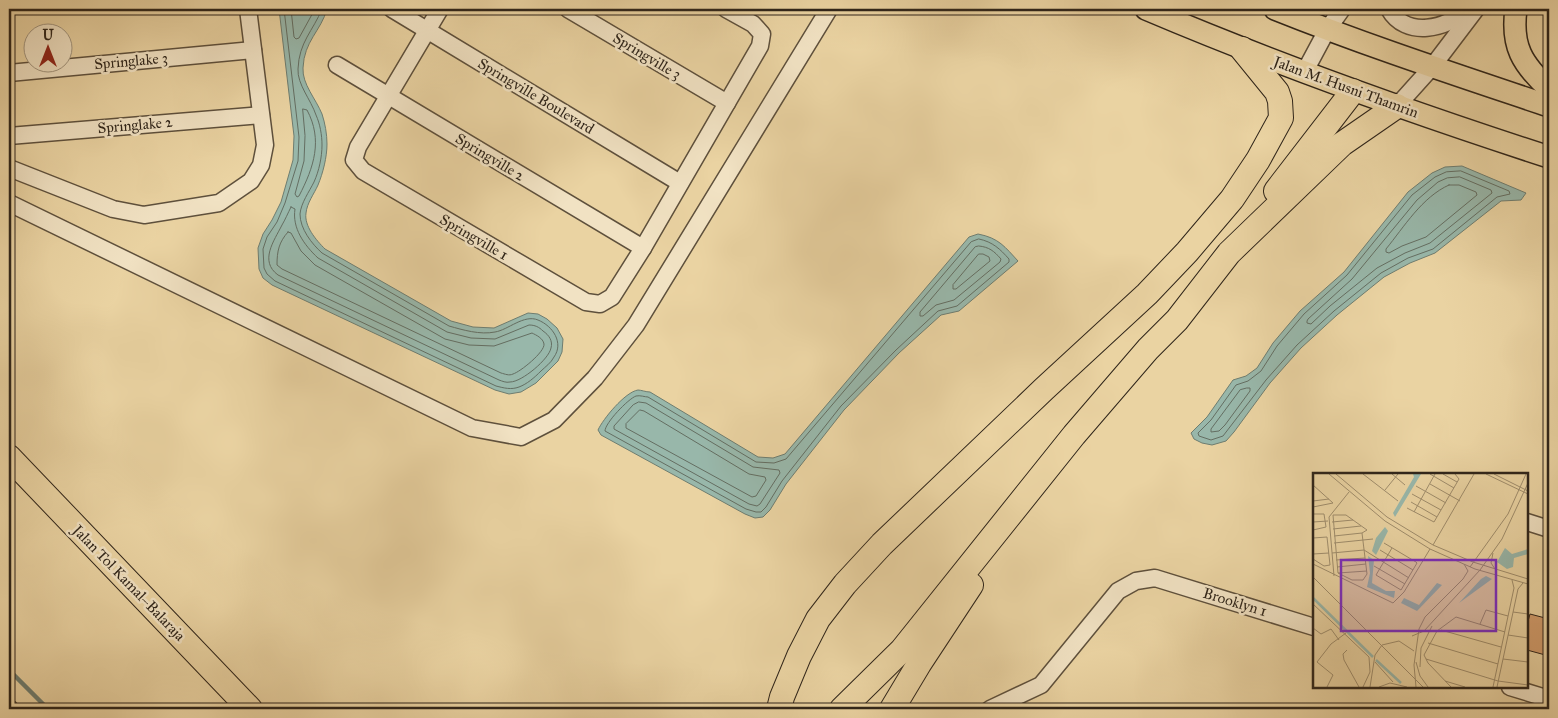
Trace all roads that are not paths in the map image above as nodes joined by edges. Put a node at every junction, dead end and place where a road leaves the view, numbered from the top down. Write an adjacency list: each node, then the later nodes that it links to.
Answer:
1 (248, 9): 17 (street)
2 (392, 9): 14 (street, Springville Boulevard)
3 (440, 9): 14 (street)
4 (568, 9): 25 (street, Springville 3)
5 (726, 9): 25 (street)
6 (829, 9): 33 (street)
7 (1146, 9): 16 (main road, Jalan M. Husni Thamrin)
8 (1275, 9): 15 (main road)
9 (1342, 9): 15 (street)
10 (1389, 9): 11 (street)
11 (1468, 9)
12 (1476, 9): 19 (street)
13 (1516, 9): 22 (main road)
14 (428, 30): 24 (street); 32 (street, Springville Boulevard)
15 (1327, 30): 19 (main road); 21 (street)
16 (1242, 49): 21 (main road, Jalan M. Husni Thamrin); 45 (highway)
17 (253, 50): 20 (street, Springlake 3); 28 (street)
18 (337, 65): 24 (street, Springville 2)
19 (1432, 67): 26 (street); 27 (main road)
20 (9, 73)
21 (1304, 73): 23 (main road, Jalan M. Husni Thamrin)
22 (1549, 88)
23 (1352, 91): 26 (main road, Jalan M. Husni Thamrin); 35 (highway)
24 (388, 96): 34 (street, Springville 2); 34 (street, Springville 1)
25 (726, 104): 32 (street)
26 (1397, 106): 30 (main road, Jalan M. Husni Thamrin); 35 (highway)
27 (1549, 106)
28 (261, 114): 29 (street, Springlake 2); 31 (street)
29 (9, 136)
30 (1549, 157)
31 (9, 168)
32 (680, 183): 34 (street)
33 (9, 203)
34 (643, 248)
35 (1229, 253): 36 (highway)
36 (1074, 435): 46 (highway); 47 (highway)
37 (9, 457): 44 (highway, Jalan Tol Kamal–Balaraja)
38 (1528, 522): 39 (street)
39 (1549, 529)
40 (1313, 627): 43 (street, Brooklyn 1)
41 (1513, 688): 42 (street)
42 (1549, 699)
43 (999, 708)
44 (250, 709)
45 (779, 709)
46 (842, 709)
47 (892, 709)

